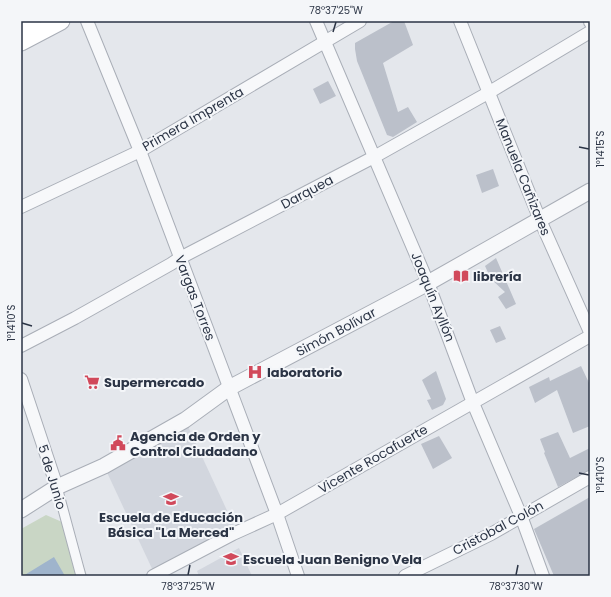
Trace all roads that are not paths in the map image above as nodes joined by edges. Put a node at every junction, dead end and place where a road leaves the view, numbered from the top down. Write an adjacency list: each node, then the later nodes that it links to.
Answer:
1 (32, 21): 7 (main road)
2 (60, 21): 9 (main road)
3 (87, 21): 12 (street, Vargas Torres)
4 (316, 21): 10 (street, Joaquín Ayllón)
5 (360, 21): 10 (street, Primera Imprenta)
6 (460, 21): 11 (street, Manuela Cañizares)
7 (21, 27)
8 (590, 32): 11 (street, Darquea)
9 (21, 42)
10 (325, 42): 12 (street, Primera Imprenta); 13 (street, Joaquín Ayllón)
11 (488, 92): 13 (street, Darquea); 16 (street, Manuela Cañizares)
12 (140, 151): 15 (street, Primera Imprenta); 17 (street, Vargas Torres)
13 (374, 157): 17 (street, Darquea); 18 (street, Joaquín Ayllón)
14 (590, 191): 16 (street, Simón Bolívar)
15 (21, 207)
16 (540, 220): 18 (street, Simón Bolívar); 19 (street, Manuela Cañizares)
17 (180, 258): 21 (street, Darquea); 23 (street, Vargas Torres)
18 (428, 283): 23 (street, Simón Bolívar); 24 (street, Joaquín Ayllón)
19 (590, 332)
20 (590, 336): 24 (street, Vicente Rocafuerte)
21 (21, 346)
22 (21, 379): 26 (street, 5 de Junio)
23 (229, 388): 26 (street, Simón Bolívar); 28 (street, Vargas Torres)
24 (473, 403): 28 (street, Vicente Rocafuerte); 29 (street, Joaquín Ayllón)
25 (590, 477): 29 (street, Cristobal Colón)
26 (57, 487): 27 (street, Simón Bolívar); 30 (street, 5 de Junio)
27 (21, 510)
28 (277, 514): 31 (street, Vicente Rocafuerte); 32 (street, Vargas Torres)
29 (521, 516): 33 (street, Cristobal Colón); 34 (street, Joaquín Ayllón)
30 (81, 576)
31 (153, 576)
32 (298, 576)
33 (405, 576)
34 (543, 576)

